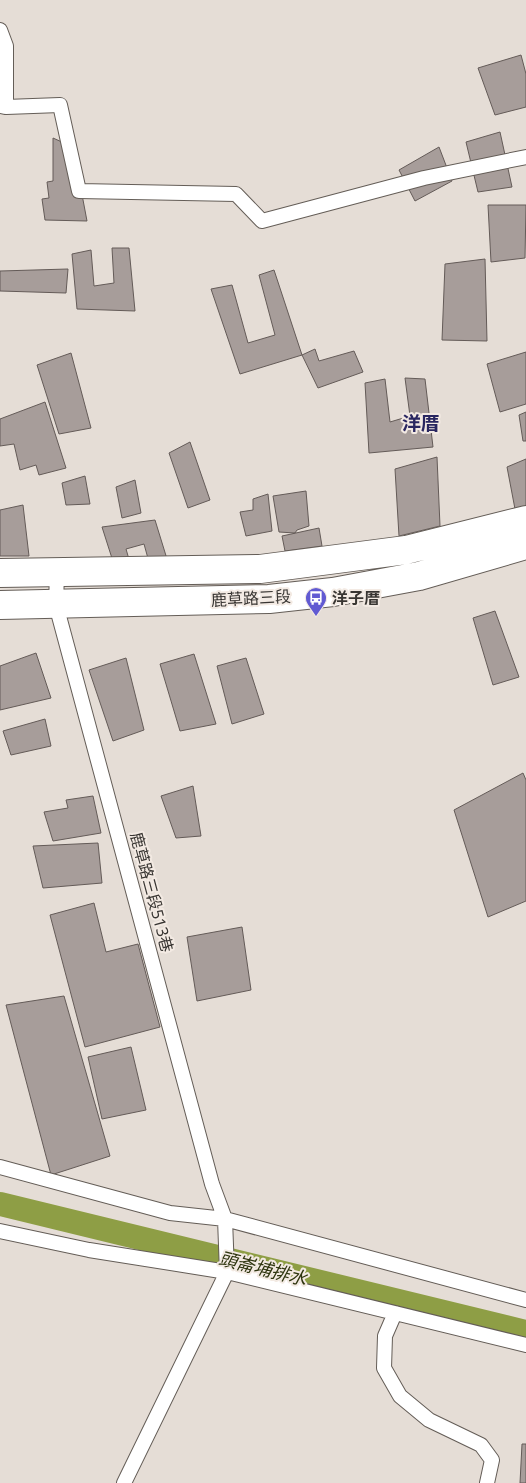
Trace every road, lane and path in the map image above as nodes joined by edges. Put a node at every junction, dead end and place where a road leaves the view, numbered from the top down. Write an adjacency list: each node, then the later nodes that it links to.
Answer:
1 (0, 30): 2 (lane)
2 (3, 107): 3 (lane)
3 (526, 157)
4 (526, 520): 6 (main road, 鹿草路三段)
5 (526, 545): 10 (main road, 鹿草路三段)
6 (327, 562): 7 (main road, 鹿草路三段); 10 (main road)
7 (260, 569): 8 (main road, 鹿草路三段); 11 (main road)
8 (57, 572): 9 (main road, 鹿草路三段); 13 (lane, 鹿草路三段513巷)
9 (0, 573)
10 (333, 592): 11 (main road, 鹿草路三段)
11 (269, 599): 13 (main road, 鹿草路三段)
12 (0, 605): 13 (main road, 鹿草路三段)
13 (56, 605): 15 (lane, 鹿草路三段513巷)
14 (0, 1167): 15 (lane)
15 (225, 1219): 17 (lane, 鹿草路三段513巷); 18 (lane)
16 (0, 1230): 17 (lane)
17 (227, 1272): 19 (lane); 21 (lane)
18 (526, 1300)
19 (395, 1313): 20 (lane); 22 (lane)
20 (526, 1345)
21 (124, 1483)
22 (487, 1483)

